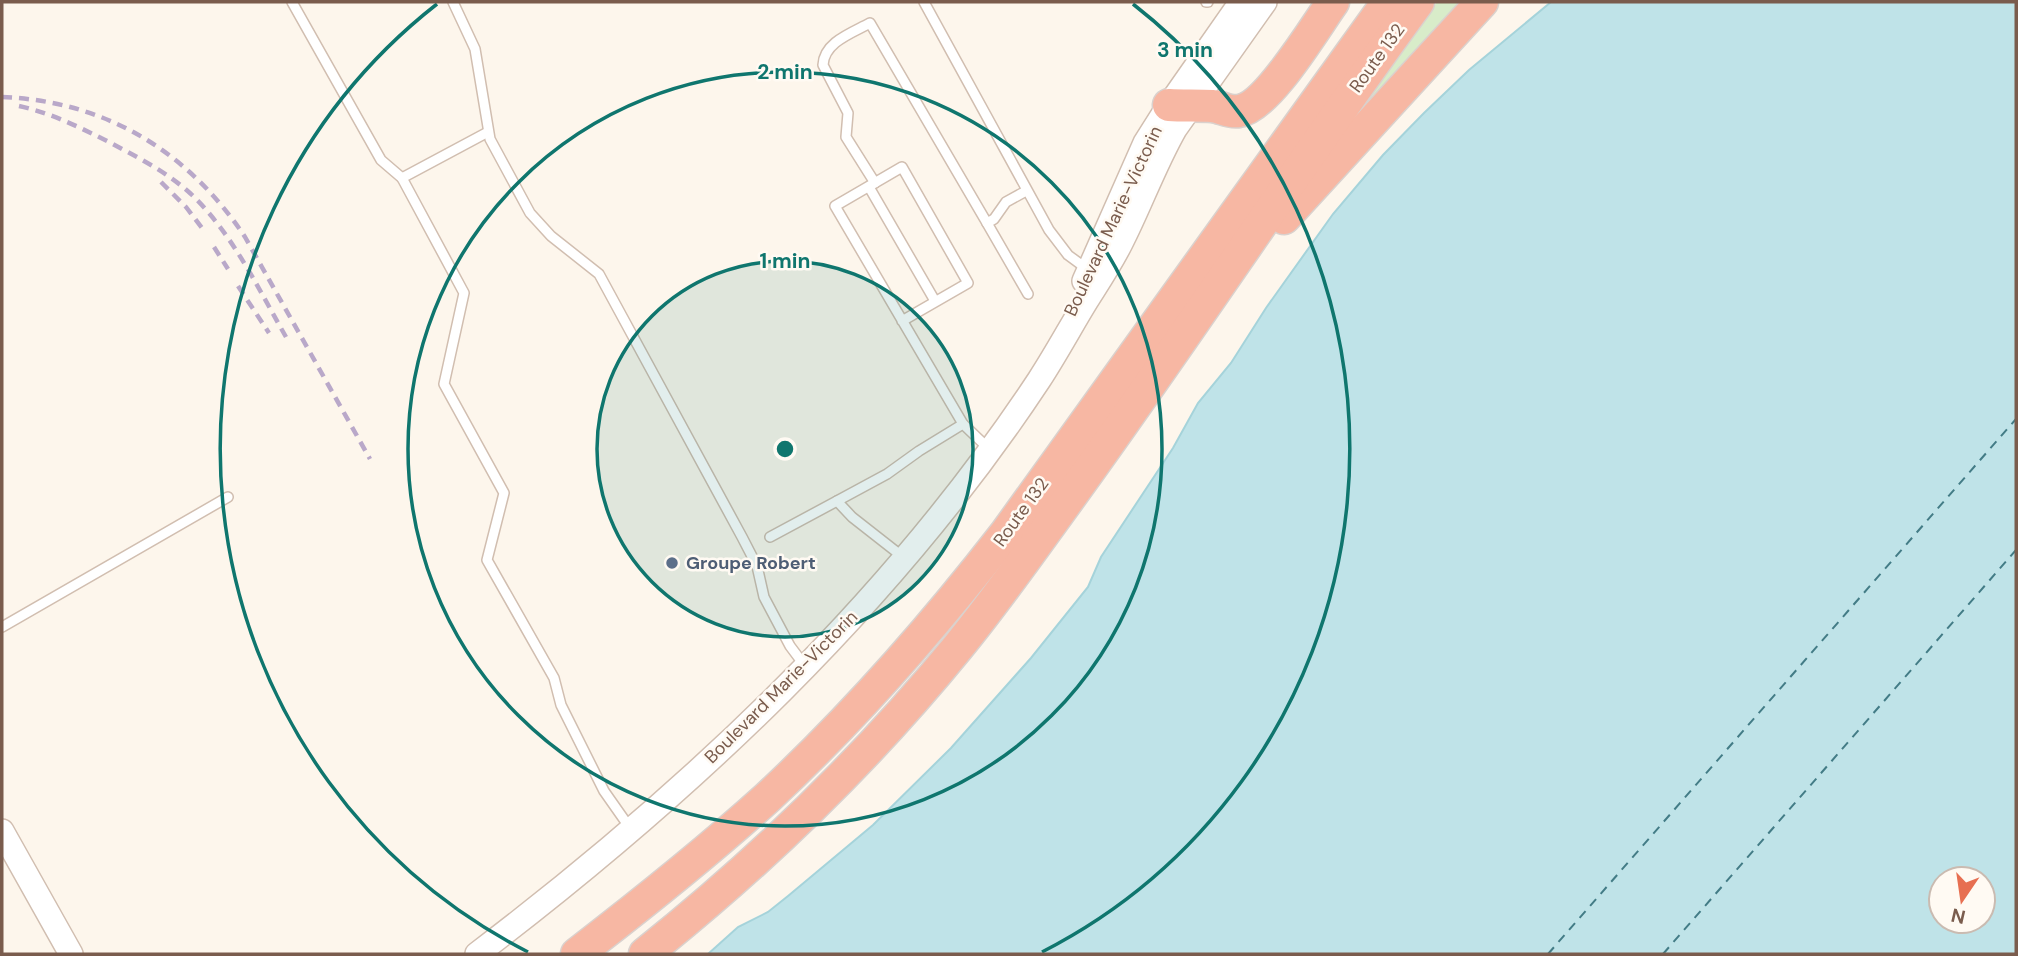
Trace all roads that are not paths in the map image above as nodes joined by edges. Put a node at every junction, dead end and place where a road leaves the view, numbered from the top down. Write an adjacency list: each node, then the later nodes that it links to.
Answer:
1 (292, 2): 13 (lane)
2 (453, 2): 12 (lane)
3 (923, 2): 15 (lane)
4 (1333, 2): 11 (highway)
5 (1364, 2): 21 (highway)
6 (1388, 2): 21 (highway, Route 132)
7 (1418, 2): 18 (highway, Route 132)
8 (1482, 2): 18 (highway)
9 (1253, 4): 10 (street, Boulevard Marie-Victorin)
10 (1234, 29): 11 (street, Boulevard Marie-Victorin); 11 (street, Boulevard Marie-Victorin)
11 (1186, 109): 17 (street, Boulevard Marie-Victorin)
12 (488, 132): 13 (lane); 30 (lane)
13 (402, 178): 31 (lane)
14 (872, 185): 16 (lane); 20 (lane); 20 (lane); 22 (lane)
15 (1026, 191): 16 (lane); 17 (lane)
16 (987, 223): 19 (lane)
17 (1095, 274): 24 (street, Boulevard Marie-Victorin)
18 (1218, 288): 36 (highway, Route 132)
19 (1028, 294)
20 (935, 302): 22 (lane)
21 (1161, 316): 35 (highway, Route 132)
22 (902, 321): 23 (lane)
23 (963, 424): 24 (lane); 26 (lane)
24 (990, 450): 28 (street, Boulevard Marie-Victorin)
25 (228, 497): 29 (lane)
26 (837, 501): 27 (lane); 28 (lane)
27 (770, 537)
28 (904, 558): 30 (street, Boulevard Marie-Victorin)
29 (2, 627)
30 (805, 666): 31 (street, Boulevard Marie-Victorin)
31 (632, 830): 34 (street, Boulevard Marie-Victorin)
32 (2, 831): 33 (street)
33 (71, 954)
34 (477, 954)
35 (577, 954)
36 (645, 954)

